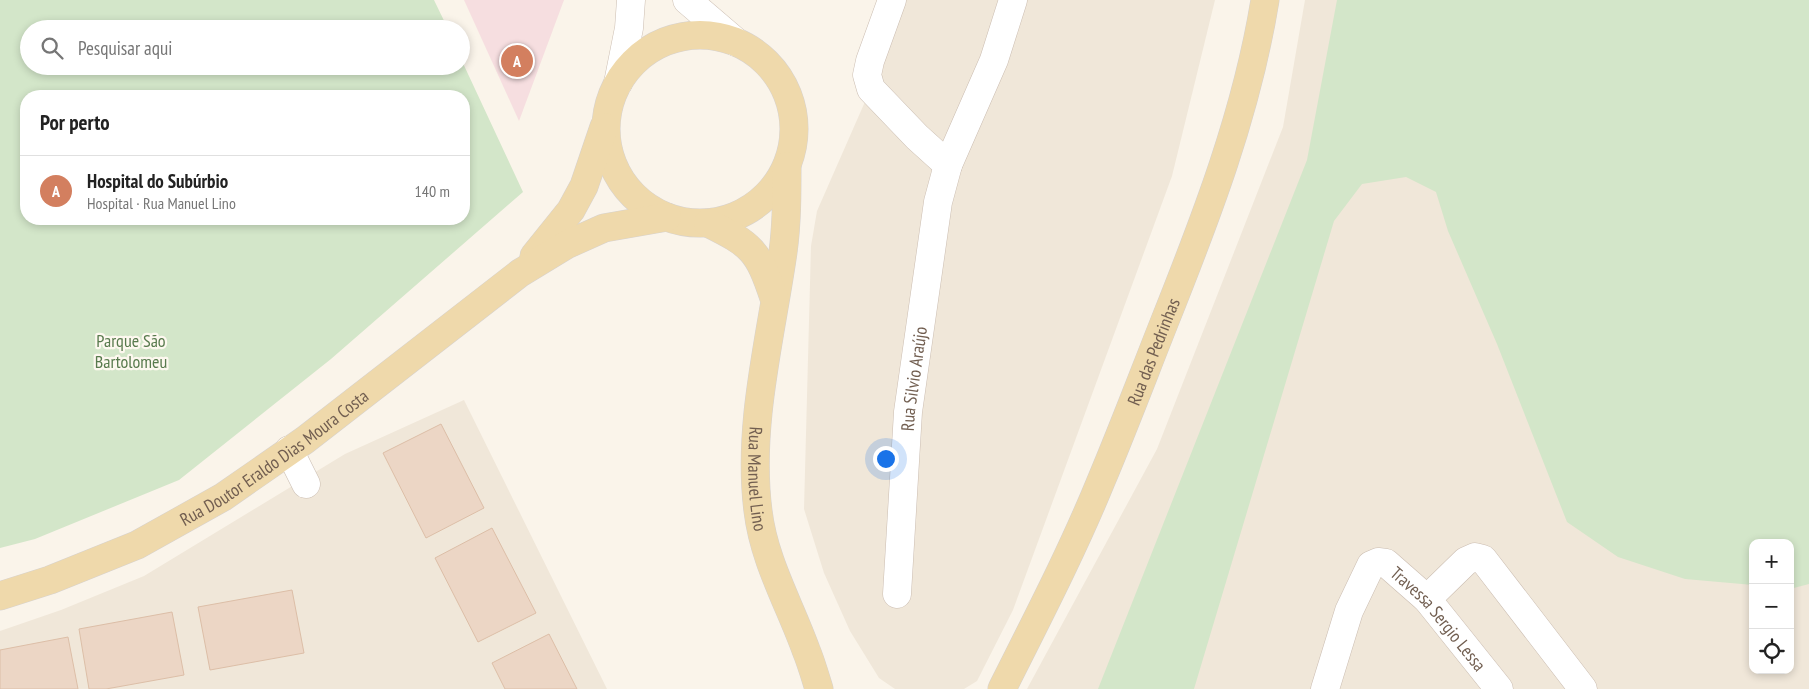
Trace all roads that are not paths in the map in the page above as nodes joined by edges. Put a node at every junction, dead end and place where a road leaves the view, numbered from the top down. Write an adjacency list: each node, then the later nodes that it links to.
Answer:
1 (631, 0): 7 (street)
2 (687, 0): 6 (street)
3 (892, 0): 9 (street)
4 (1013, 0): 9 (street, Rua Silvio Araújo)
5 (1266, 0): 23 (main road, Rua das Pedrinhas)
6 (736, 42): 7 (main road); 10 (main road)
7 (618, 83): 8 (main road)
8 (606, 121): 11 (main road); 13 (main road, Rua Doutor Eraldo Dias Moura Costa)
9 (948, 165): 17 (street, Rua Silvio Araújo)
10 (788, 166): 12 (main road); 14 (main road, Rua Manuel Lino)
11 (667, 217): 12 (main road); 13 (main road, Rua Doutor Eraldo Dias Moura Costa)
12 (708, 223): 14 (main road, Rua Manuel Lino)
13 (520, 273): 15 (main road, Rua Doutor Eraldo Dias Moura Costa)
14 (774, 300): 20 (main road, Rua Manuel Lino)
15 (289, 450): 16 (street); 18 (main road, Rua Doutor Eraldo Dias Moura Costa)
16 (306, 484)
17 (897, 594)
18 (0, 596)
19 (1427, 599): 24 (street, Travessa Sergio Lessa); 25 (street, Travessa Sergio Lessa); 26 (street)
20 (806, 650): 21 (main road, Rua Manuel Lino); 22 (main road, Rua Manuel Lino)
21 (819, 689)
22 (836, 689)
23 (1002, 689)
24 (1325, 689)
25 (1499, 689)
26 (1583, 689)

